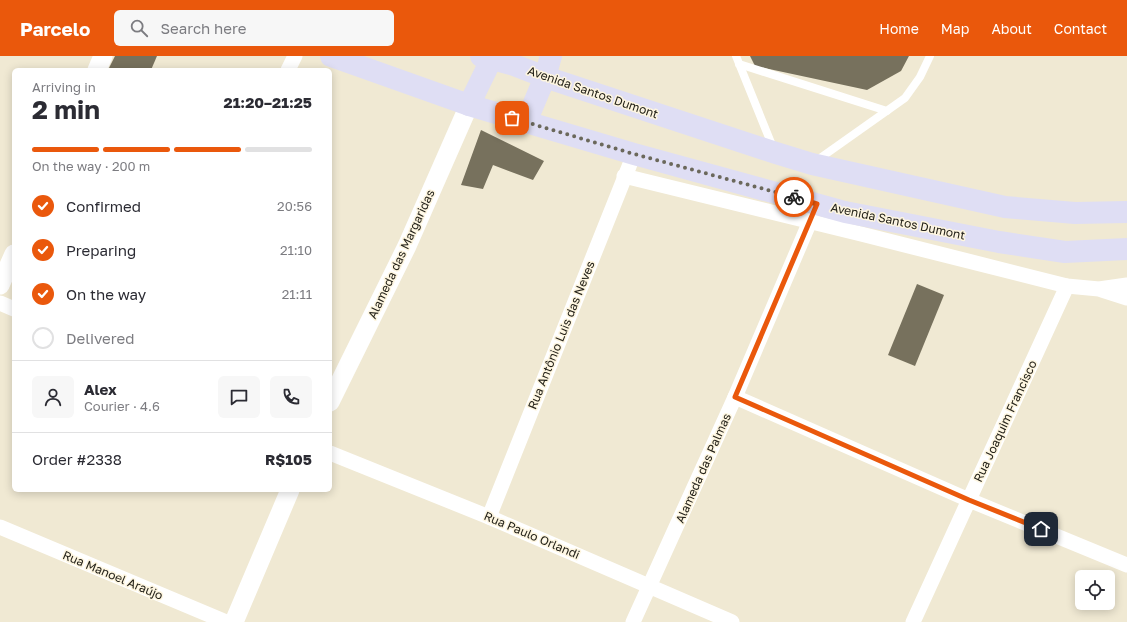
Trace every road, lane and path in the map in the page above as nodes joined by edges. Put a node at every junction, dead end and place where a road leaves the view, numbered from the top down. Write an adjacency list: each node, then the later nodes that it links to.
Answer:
1 (103, 56): 9 (street)
2 (295, 56): 10 (street)
3 (331, 56): 12 (main road, Avenida Santos Dumont)
4 (551, 56): 11 (main road)
5 (736, 56): 8 (lane)
6 (930, 56): 13 (lane)
7 (489, 57): 11 (main road, Avenida Santos Dumont); 12 (main road)
8 (739, 64): 13 (lane); 15 (lane)
9 (98, 68)
10 (289, 68)
11 (545, 77): 14 (main road); 15 (main road, Avenida Santos Dumont)
12 (469, 105): 14 (main road, Avenida Santos Dumont); 31 (street, Alameda das Margaridas)
13 (887, 111): 17 (lane)
14 (526, 122): 16 (main road, Avenida Santos Dumont)
15 (776, 153): 17 (main road, Avenida Santos Dumont)
16 (634, 154): 18 (street, Rua Antônio Luis das Neves); 19 (main road, Avenida Santos Dumont)
17 (812, 164): 20 (main road, Avenida Santos Dumont)
18 (624, 176): 19 (street, Avenida Santos Dumont); 35 (street, Rua Antônio Luis das Neves)
19 (814, 212): 21 (main road, Avenida Santos Dumont); 25 (street, Avenida Santos Dumont); 30 (street, Alameda das Palmas)
20 (1127, 212)
21 (1127, 249)
22 (12, 258): 23 (street)
23 (0, 285)
24 (1127, 285): 26 (street, Avenida Santos Dumont)
25 (1067, 286): 26 (street, Avenida Santos Dumont); 34 (street, Rua Joaquim Francisco)
26 (1100, 289): 27 (street)
27 (1127, 298)
28 (0, 303): 29 (street)
29 (12, 308)
30 (735, 397): 34 (street); 38 (street, Alameda das Palmas)
31 (332, 398)
32 (332, 454): 35 (street, Rua Paulo Orlandi)
33 (289, 492): 40 (street)
34 (969, 500): 37 (street); 43 (street, Rua Joaquim Francisco)
35 (488, 517): 38 (street, Rua Paulo Orlandi)
36 (0, 527): 39 (street, Rua Manoel Araújo)
37 (1127, 565)
38 (649, 586): 41 (street, Alameda das Palmas); 42 (street, Rua Paulo Orlandi)
39 (226, 622)
40 (234, 622)
41 (634, 622)
42 (732, 622)
43 (913, 622)

